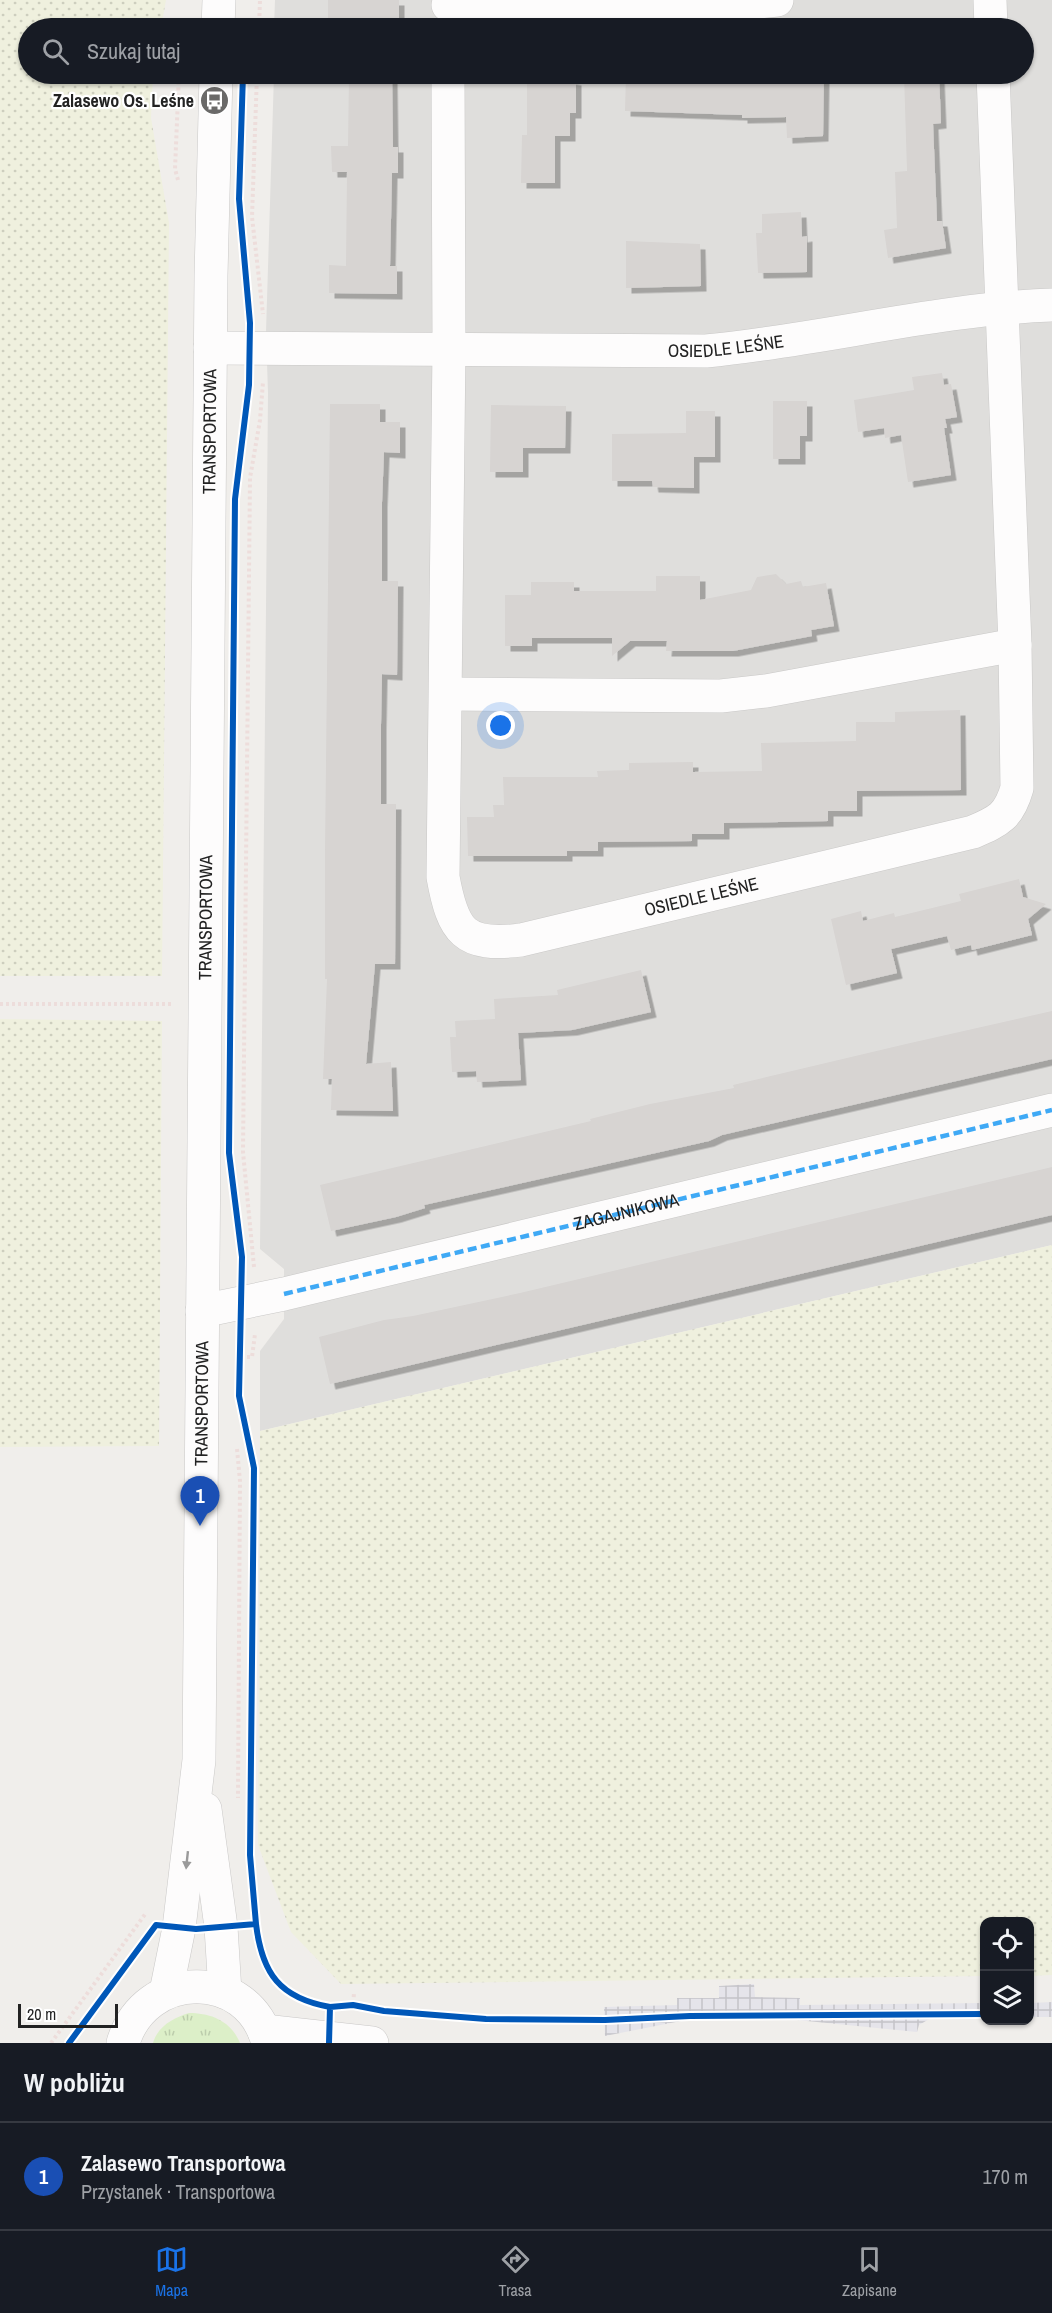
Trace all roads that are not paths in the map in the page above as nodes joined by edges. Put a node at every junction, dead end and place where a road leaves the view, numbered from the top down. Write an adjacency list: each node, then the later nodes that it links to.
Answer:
1 (219, 0): 5 (street)
2 (777, 0): 4 (street)
3 (990, 0): 6 (street)
4 (448, 11)
5 (218, 18)
6 (991, 18)
7 (216, 84): 12 (street, TRANSPORTOWA)
8 (448, 84): 13 (street, OSIEDLE LEŚNE)
9 (993, 84): 11 (street, OSIEDLE LEŚNE)
10 (1052, 304): 11 (street, OSIEDLE LEŚNE)
11 (1000, 307): 13 (street, OSIEDLE LEŚNE); 14 (street, OSIEDLE LEŚNE)
12 (210, 348): 13 (street, OSIEDLE LEŚNE); 17 (street, TRANSPORTOWA)
13 (449, 348): 15 (street, OSIEDLE LEŚNE)
14 (1015, 645): 15 (street); 15 (street, OSIEDLE LEŚNE)
15 (446, 694)
16 (1052, 1110): 17 (street, ZAGAJNIKOWA)
17 (202, 1311): 18 (street, TRANSPORTOWA)
18 (199, 1760): 19 (street, TRANSPORTOWA, one-way to 19); 20 (street, TRANSPORTOWA)
19 (166, 1992): 20 (street); 22 (street)
20 (225, 1992): 21 (street)
21 (266, 2037): 23 (street)
22 (123, 2043)
23 (372, 2043)

